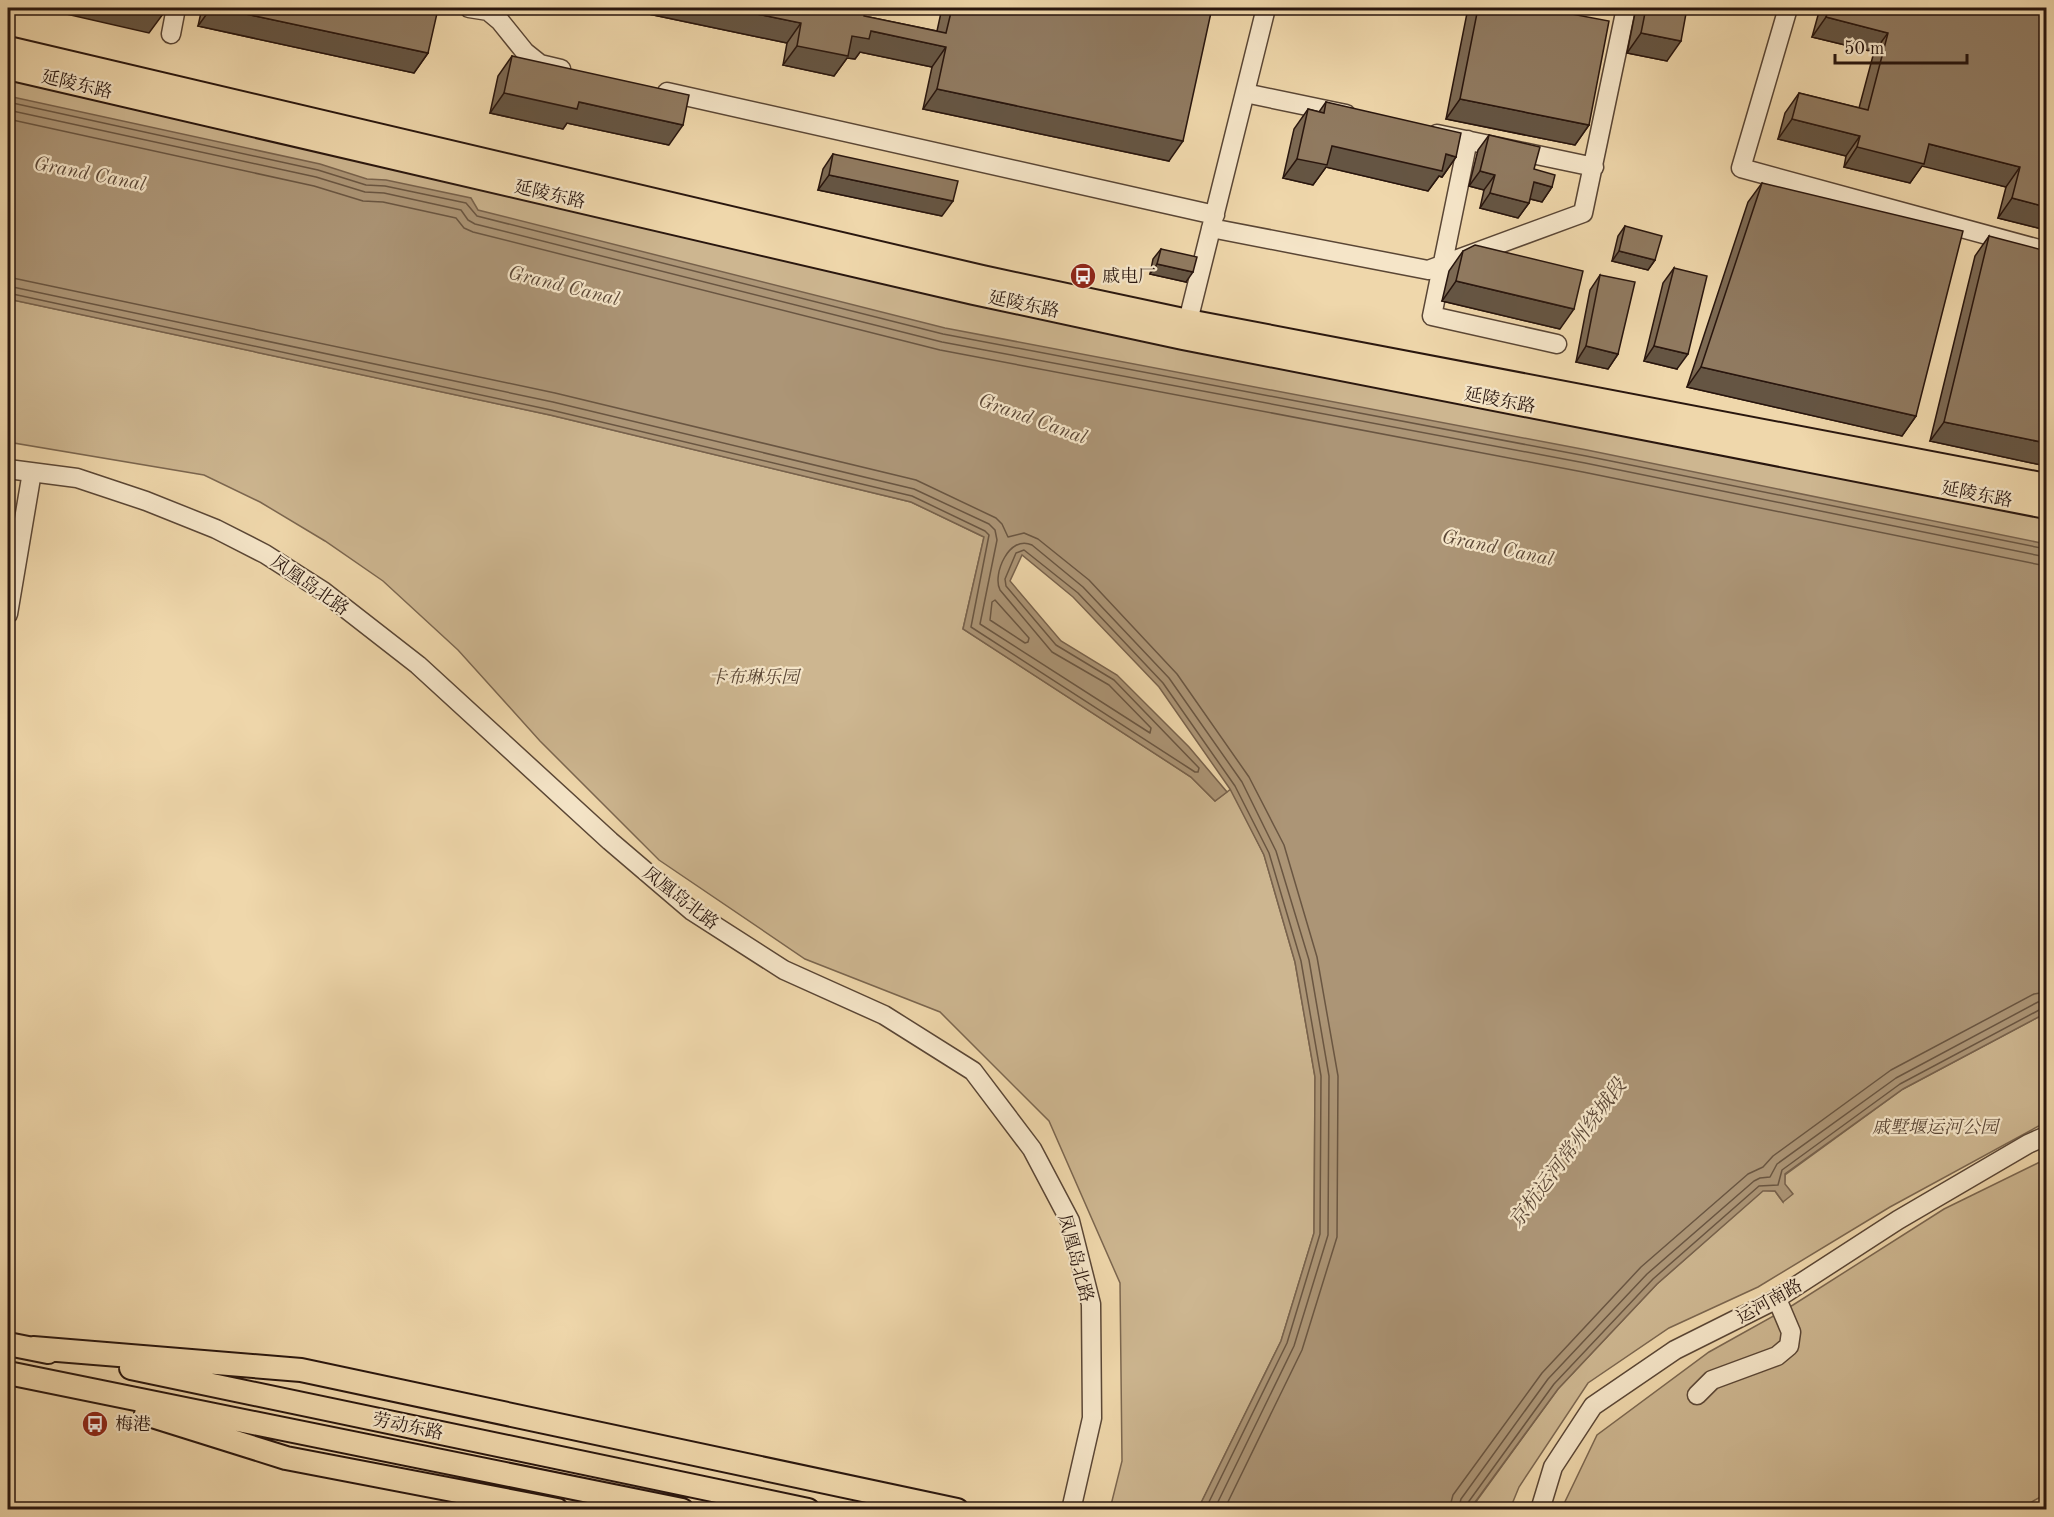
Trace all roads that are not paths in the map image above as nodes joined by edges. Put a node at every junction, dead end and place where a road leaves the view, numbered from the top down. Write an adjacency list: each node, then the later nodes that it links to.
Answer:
1 (177, 8): 7 (street)
2 (469, 8): 6 (street)
3 (1266, 8): 12 (street)
4 (1626, 8): 16 (street)
5 (1788, 8): 18 (street)
6 (502, 14): 10 (street)
7 (171, 34)
8 (8, 48): 20 (main road, 延陵东路)
9 (8, 68): 25 (main road, 延陵东路)
10 (575, 72)
11 (645, 87): 17 (street)
12 (1245, 93): 13 (street); 17 (street)
13 (1367, 119)
14 (1423, 131): 15 (street)
15 (1468, 140): 16 (street); 19 (street)
16 (1594, 167): 19 (street)
17 (1213, 222): 19 (street); 20 (street)
18 (2046, 251)
19 (1442, 264): 21 (street)
20 (1188, 321): 24 (main road, 延陵东路)
21 (1557, 344)
22 (8, 469): 23 (street, 凤凰岛北路)
23 (32, 472): 26 (street); 37 (street, 凤凰岛北路)
24 (2046, 485)
25 (2046, 507)
26 (8, 614)
27 (2046, 1136): 28 (street, 运河南路)
28 (1777, 1299): 32 (street); 38 (street, 运河南路)
29 (8, 1344): 30 (main road, 劳动东路)
30 (33, 1348): 35 (main road, 劳动东路); 36 (main road)
31 (17, 1375): 33 (main road); 34 (main road, 劳动东路)
32 (1697, 1395)
33 (557, 1509)
34 (682, 1509)
35 (808, 1509)
36 (957, 1509)
37 (1071, 1509)
38 (1540, 1509)

